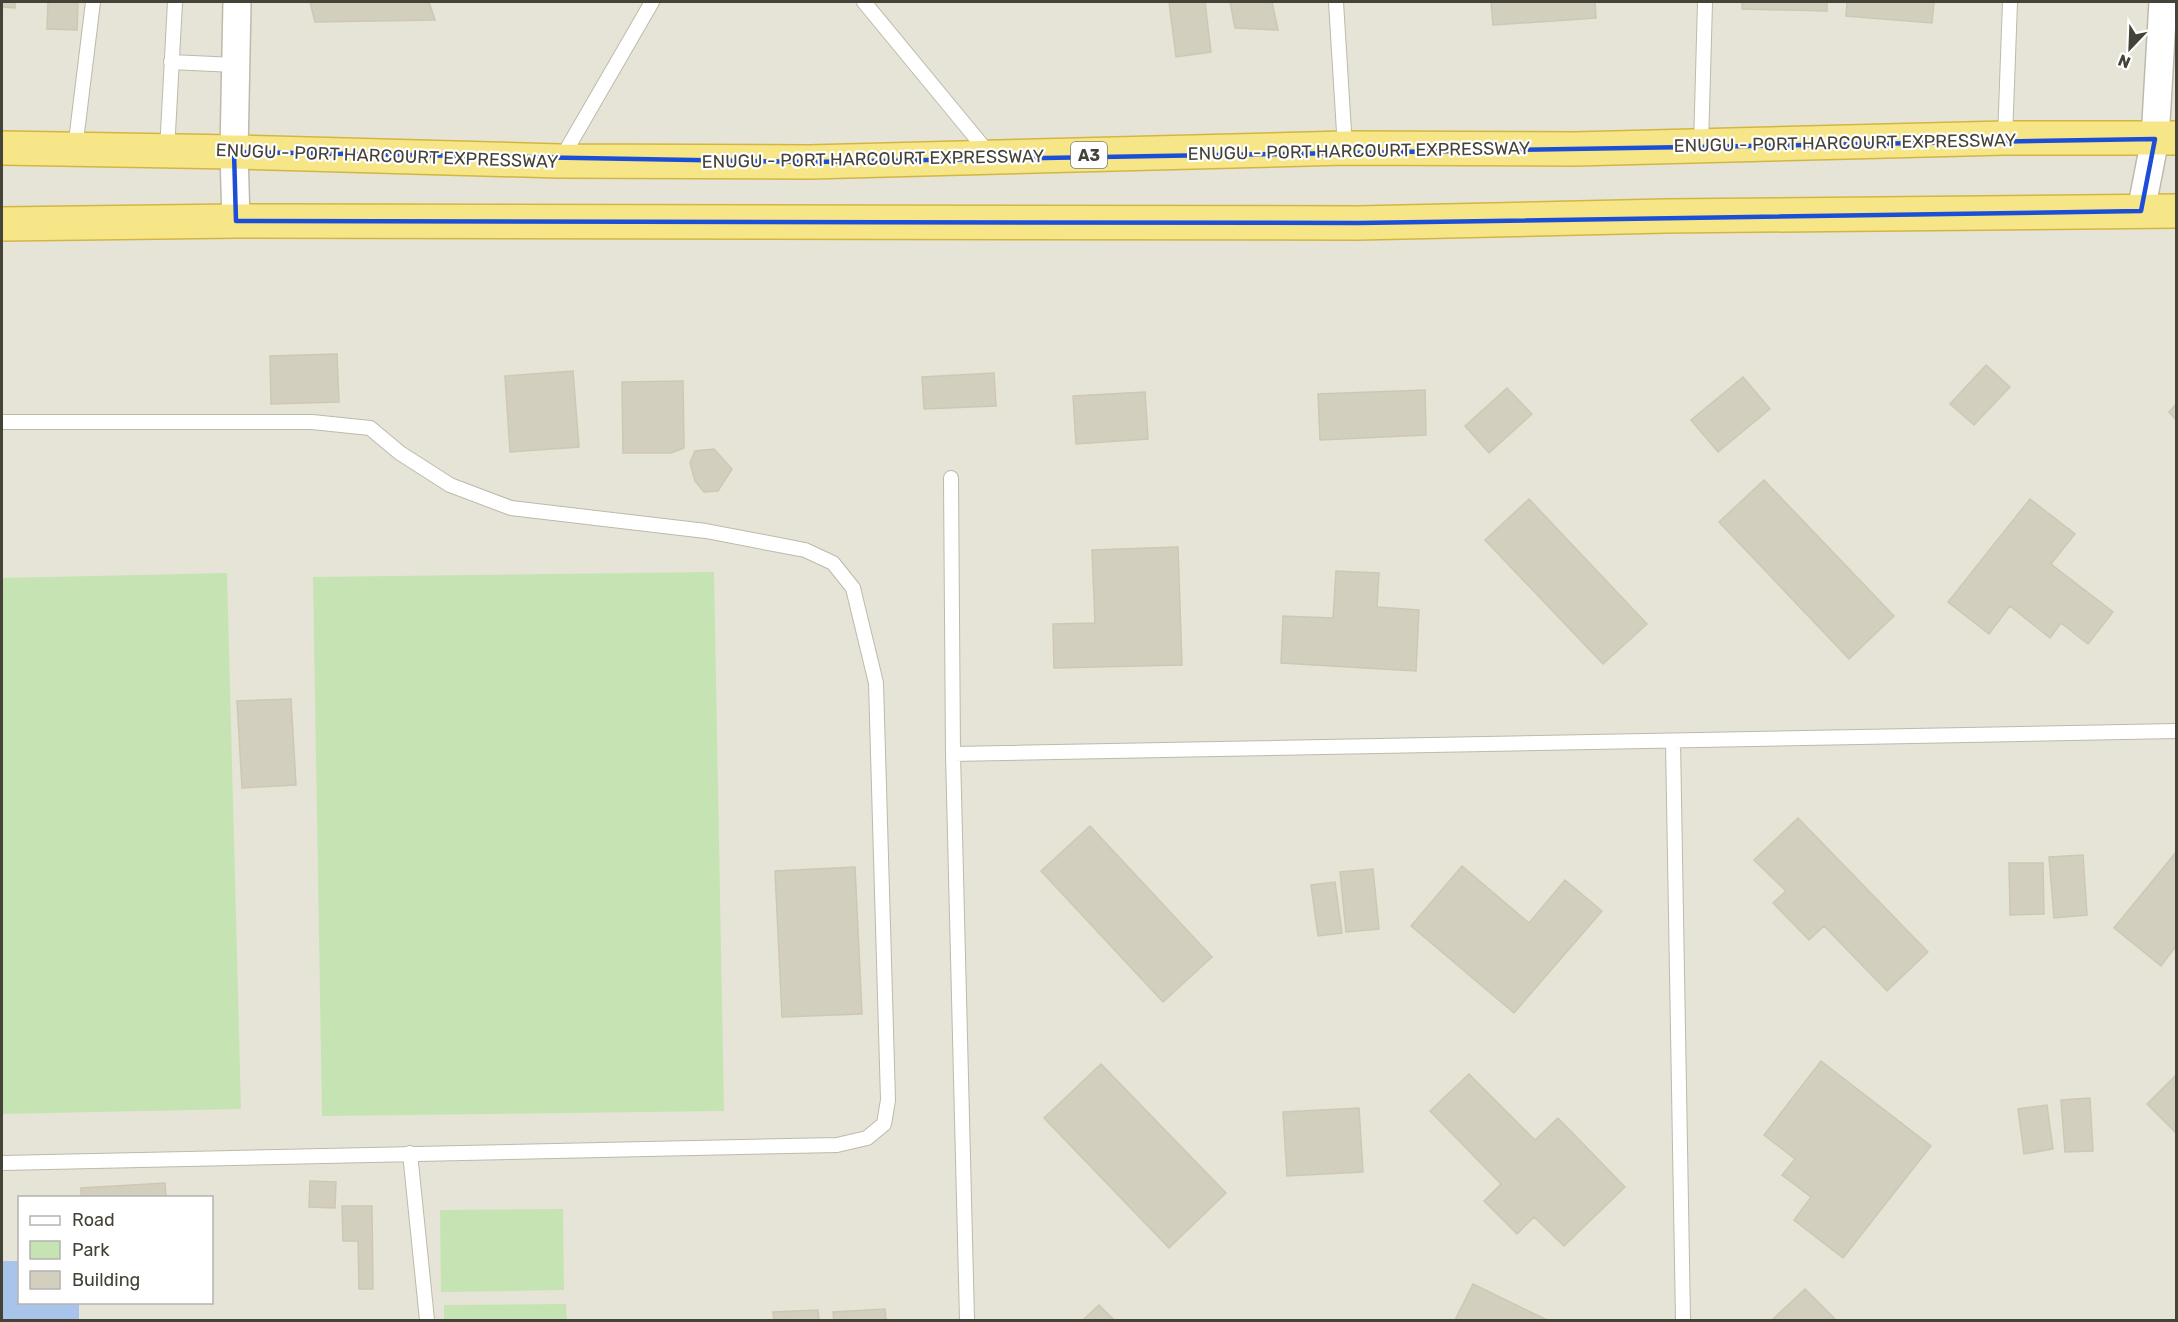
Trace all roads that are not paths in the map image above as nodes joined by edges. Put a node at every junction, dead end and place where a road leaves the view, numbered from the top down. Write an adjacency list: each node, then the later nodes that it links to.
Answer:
1 (93, 2): 17 (lane)
2 (174, 2): 10 (lane)
3 (237, 2): 11 (street)
4 (652, 2): 21 (lane)
5 (864, 2): 20 (lane)
6 (1336, 2): 16 (lane)
7 (1705, 2): 14 (lane)
8 (2010, 2): 12 (lane)
9 (2163, 2): 13 (street)
10 (171, 62): 11 (lane); 18 (lane)
11 (235, 65): 19 (street)
12 (2005, 138): 13 (highway, ENUGU - PORT HARCOURT EXPRESSWAY / A3); 14 (highway, ENUGU - PORT HARCOURT EXPRESSWAY / A3)
13 (2166, 138): 23 (street)
14 (1701, 146): 16 (highway, ENUGU - PORT HARCOURT EXPRESSWAY / A3)
15 (2, 148): 17 (highway, ENUGU - PORT HARCOURT EXPRESSWAY / A3)
16 (1345, 148): 20 (highway, ENUGU - PORT HARCOURT EXPRESSWAY / A3)
17 (75, 149): 18 (highway, ENUGU - PORT HARCOURT EXPRESSWAY / A3)
18 (167, 151): 19 (highway, ENUGU - PORT HARCOURT EXPRESSWAY / A3)
19 (234, 152): 21 (highway, ENUGU - PORT HARCOURT EXPRESSWAY / A3); 24 (street)
20 (991, 157): 21 (highway, ENUGU - PORT HARCOURT EXPRESSWAY / A3)
21 (560, 161)
22 (2176, 210): 23 (highway)
23 (2141, 211): 24 (highway)
24 (236, 221): 25 (highway)
25 (2, 224)
26 (2, 422): 31 (lane)
27 (951, 478): 30 (lane)
28 (2176, 731): 29 (lane)
29 (1673, 741): 30 (lane); 35 (lane)
30 (953, 754): 34 (lane)
31 (410, 1153): 32 (lane); 33 (lane)
32 (2, 1163)
33 (427, 1320)
34 (967, 1320)
35 (1683, 1320)

